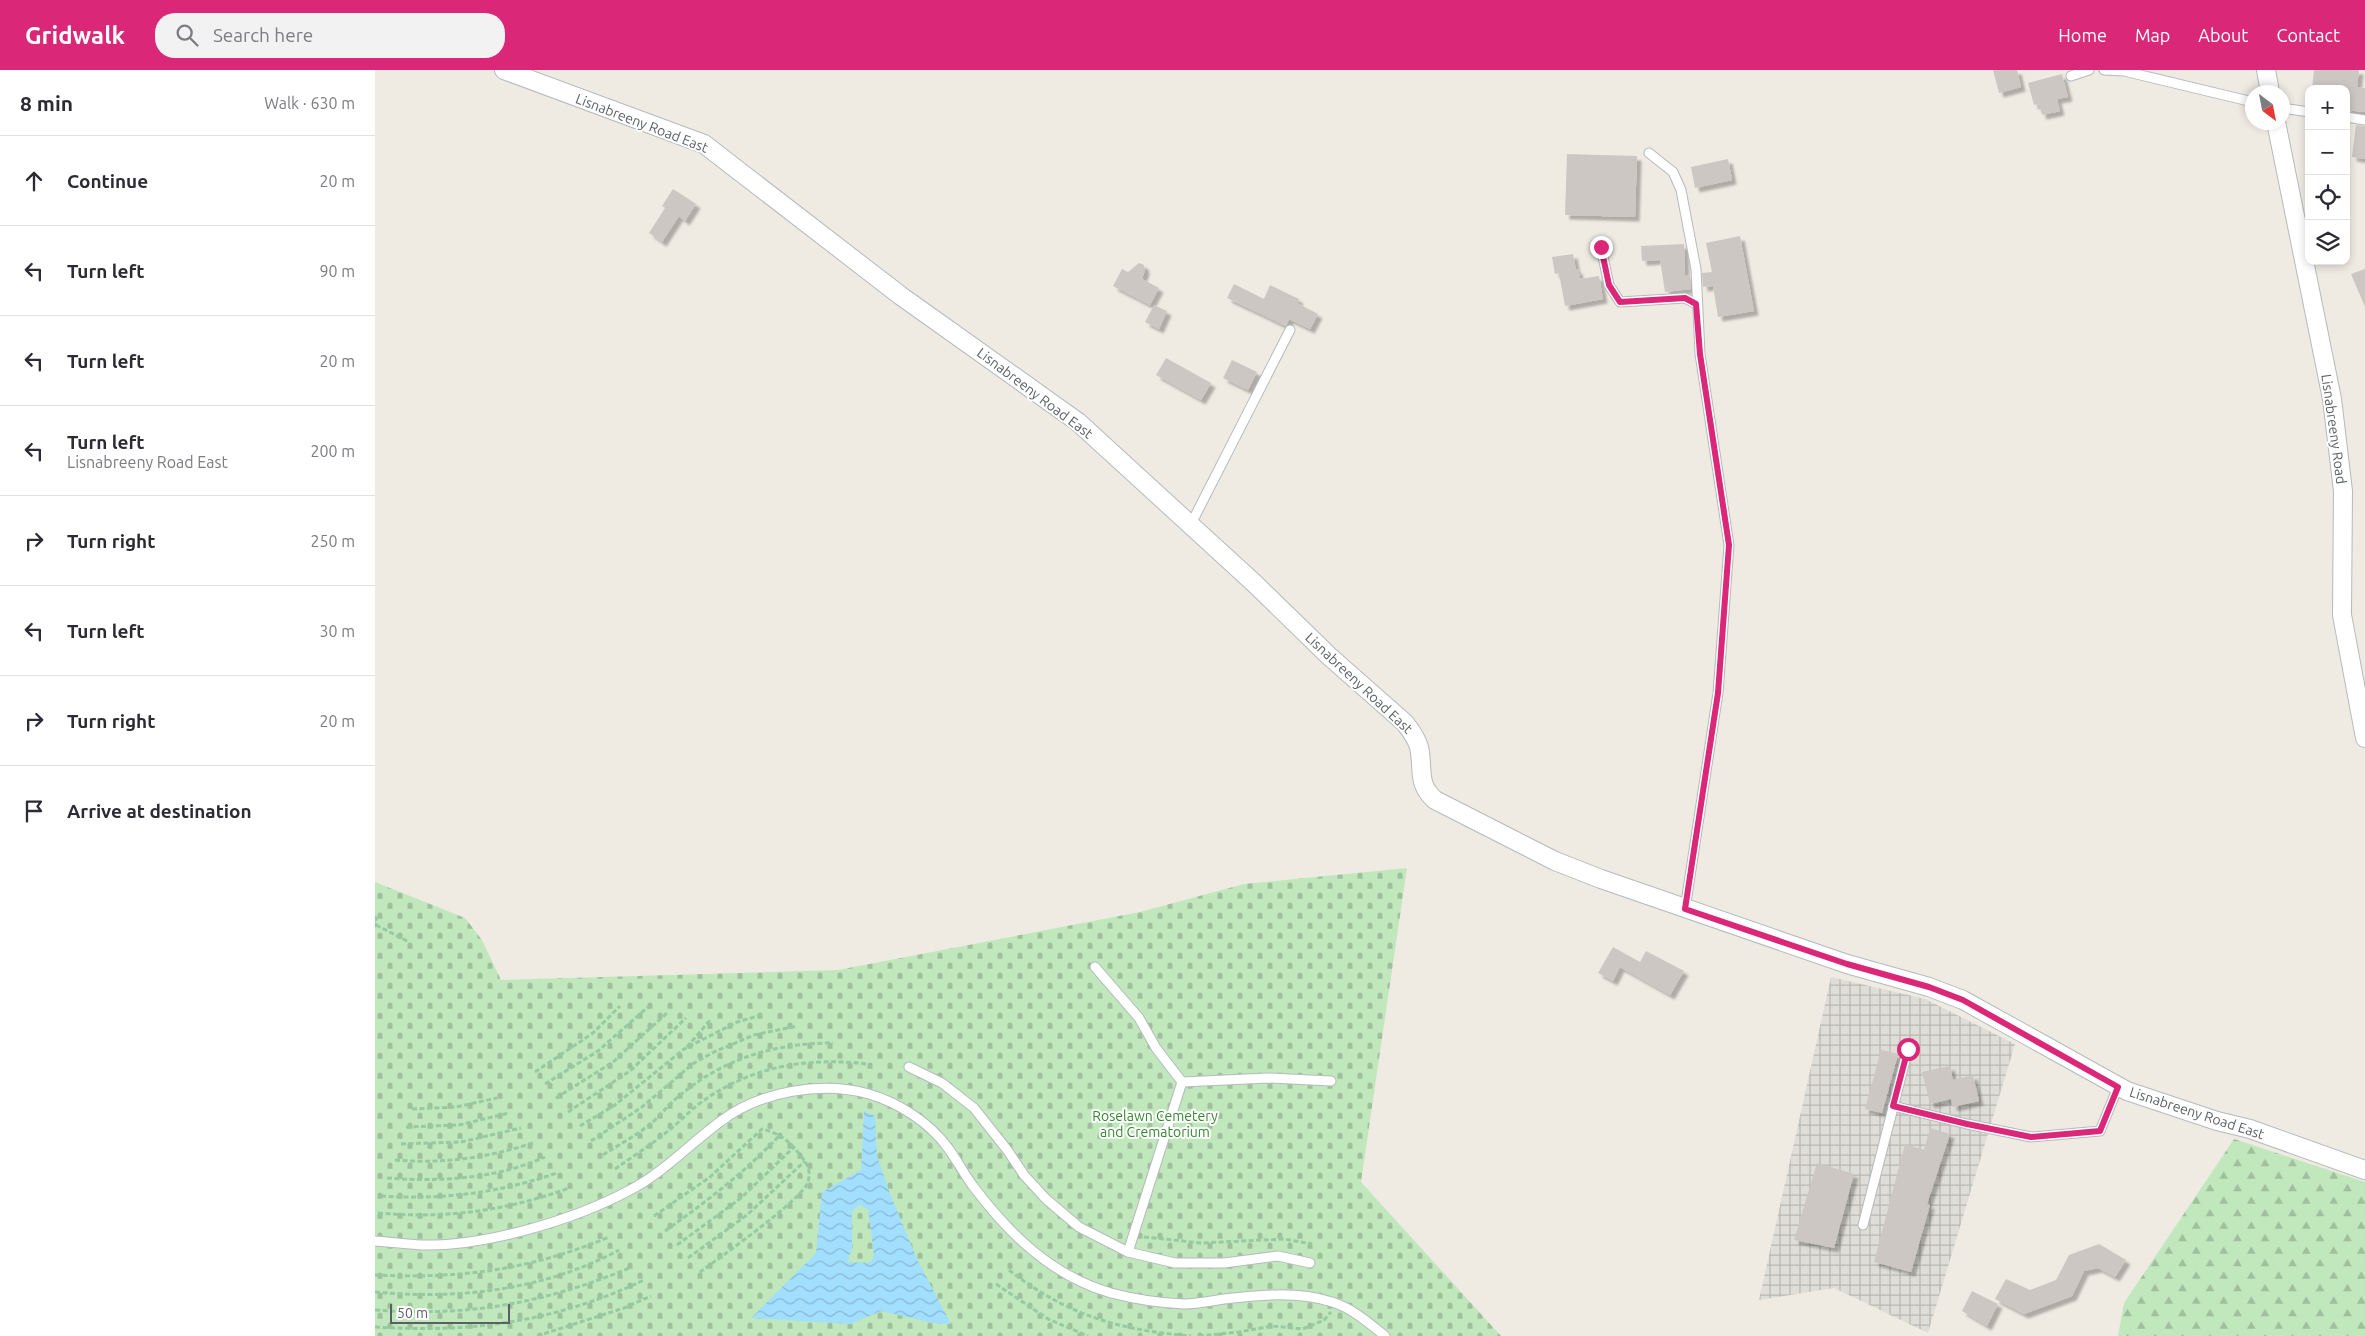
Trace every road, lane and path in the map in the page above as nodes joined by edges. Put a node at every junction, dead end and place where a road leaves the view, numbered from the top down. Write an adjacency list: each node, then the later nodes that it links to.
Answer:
1 (504, 70): 17 (street, Lisnabreeny Road East)
2 (2089, 70): 5 (lane)
3 (2103, 70): 7 (lane)
4 (2266, 70): 6 (street)
5 (2071, 76)
6 (2269, 85)
7 (2245, 100)
8 (2290, 109): 9 (lane)
9 (2305, 111)
10 (2350, 118): 11 (lane)
11 (2365, 120)
12 (2277, 130): 18 (street, Lisnabreeny Road)
13 (1649, 153): 15 (lane)
14 (1601, 247): 15 (lane)
15 (1696, 304): 19 (lane)
16 (1290, 330): 17 (lane)
17 (1191, 524): 19 (street, Lisnabreeny Road East)
18 (2365, 738)
19 (1685, 909): 39 (street, Lisnabreeny Road East)
20 (375, 916): 21 (path)
21 (376, 926): 22 (path)
22 (409, 942)
23 (1095, 967): 37 (lane)
24 (620, 1006): 35 (path)
25 (648, 1007): 38 (path)
26 (667, 1014): 41 (path)
27 (762, 1015): 32 (path)
28 (686, 1018): 44 (path)
29 (711, 1019): 32 (path)
30 (797, 1026): 50 (path)
31 (833, 1043): 54 (path)
32 (684, 1049): 46 (path)
33 (1908, 1049): 42 (lane)
34 (909, 1066): 73 (lane)
35 (535, 1072)
36 (1331, 1081): 37 (lane)
37 (1182, 1082): 67 (lane)
38 (545, 1084)
39 (2118, 1087): 42 (lane); 58 (street, Lisnabreeny Road East)
40 (497, 1098): 43 (path)
41 (556, 1098)
42 (1893, 1106): 65 (lane)
43 (412, 1109)
44 (568, 1112)
45 (509, 1113): 47 (path)
46 (579, 1126)
47 (406, 1127)
48 (521, 1128): 52 (path)
49 (779, 1136): 53 (path); 64 (path); 66 (path)
50 (591, 1141)
51 (533, 1143): 56 (path)
52 (401, 1144)
53 (794, 1147): 57 (path); 71 (path)
54 (603, 1156)
55 (545, 1157): 60 (path)
56 (395, 1160)
57 (805, 1161): 74 (path); 78 (path)
58 (2365, 1170)
59 (557, 1173): 62 (path)
60 (387, 1178)
61 (569, 1188): 63 (path)
62 (381, 1196)
63 (378, 1212)
64 (653, 1216)
65 (1863, 1225)
66 (665, 1231)
67 (1134, 1235): 70 (path); 73 (lane)
68 (609, 1237): 79 (path)
69 (375, 1241): 84 (lane)
70 (1313, 1244)
71 (677, 1245)
72 (619, 1250): 82 (path)
73 (1128, 1252): 75 (lane)
74 (688, 1258)
75 (1310, 1263)
76 (633, 1267): 85 (path)
77 (1009, 1270): 89 (path)
78 (700, 1272)
79 (375, 1275)
80 (644, 1280): 86 (path)
81 (996, 1284): 88 (path)
82 (375, 1292)
83 (651, 1296): 87 (path)
84 (1338, 1304): 90 (path); 91 (lane)
85 (375, 1310)
86 (375, 1327)
87 (537, 1336)
88 (1088, 1336)
89 (1191, 1336)
90 (1199, 1336)
91 (1385, 1336)

